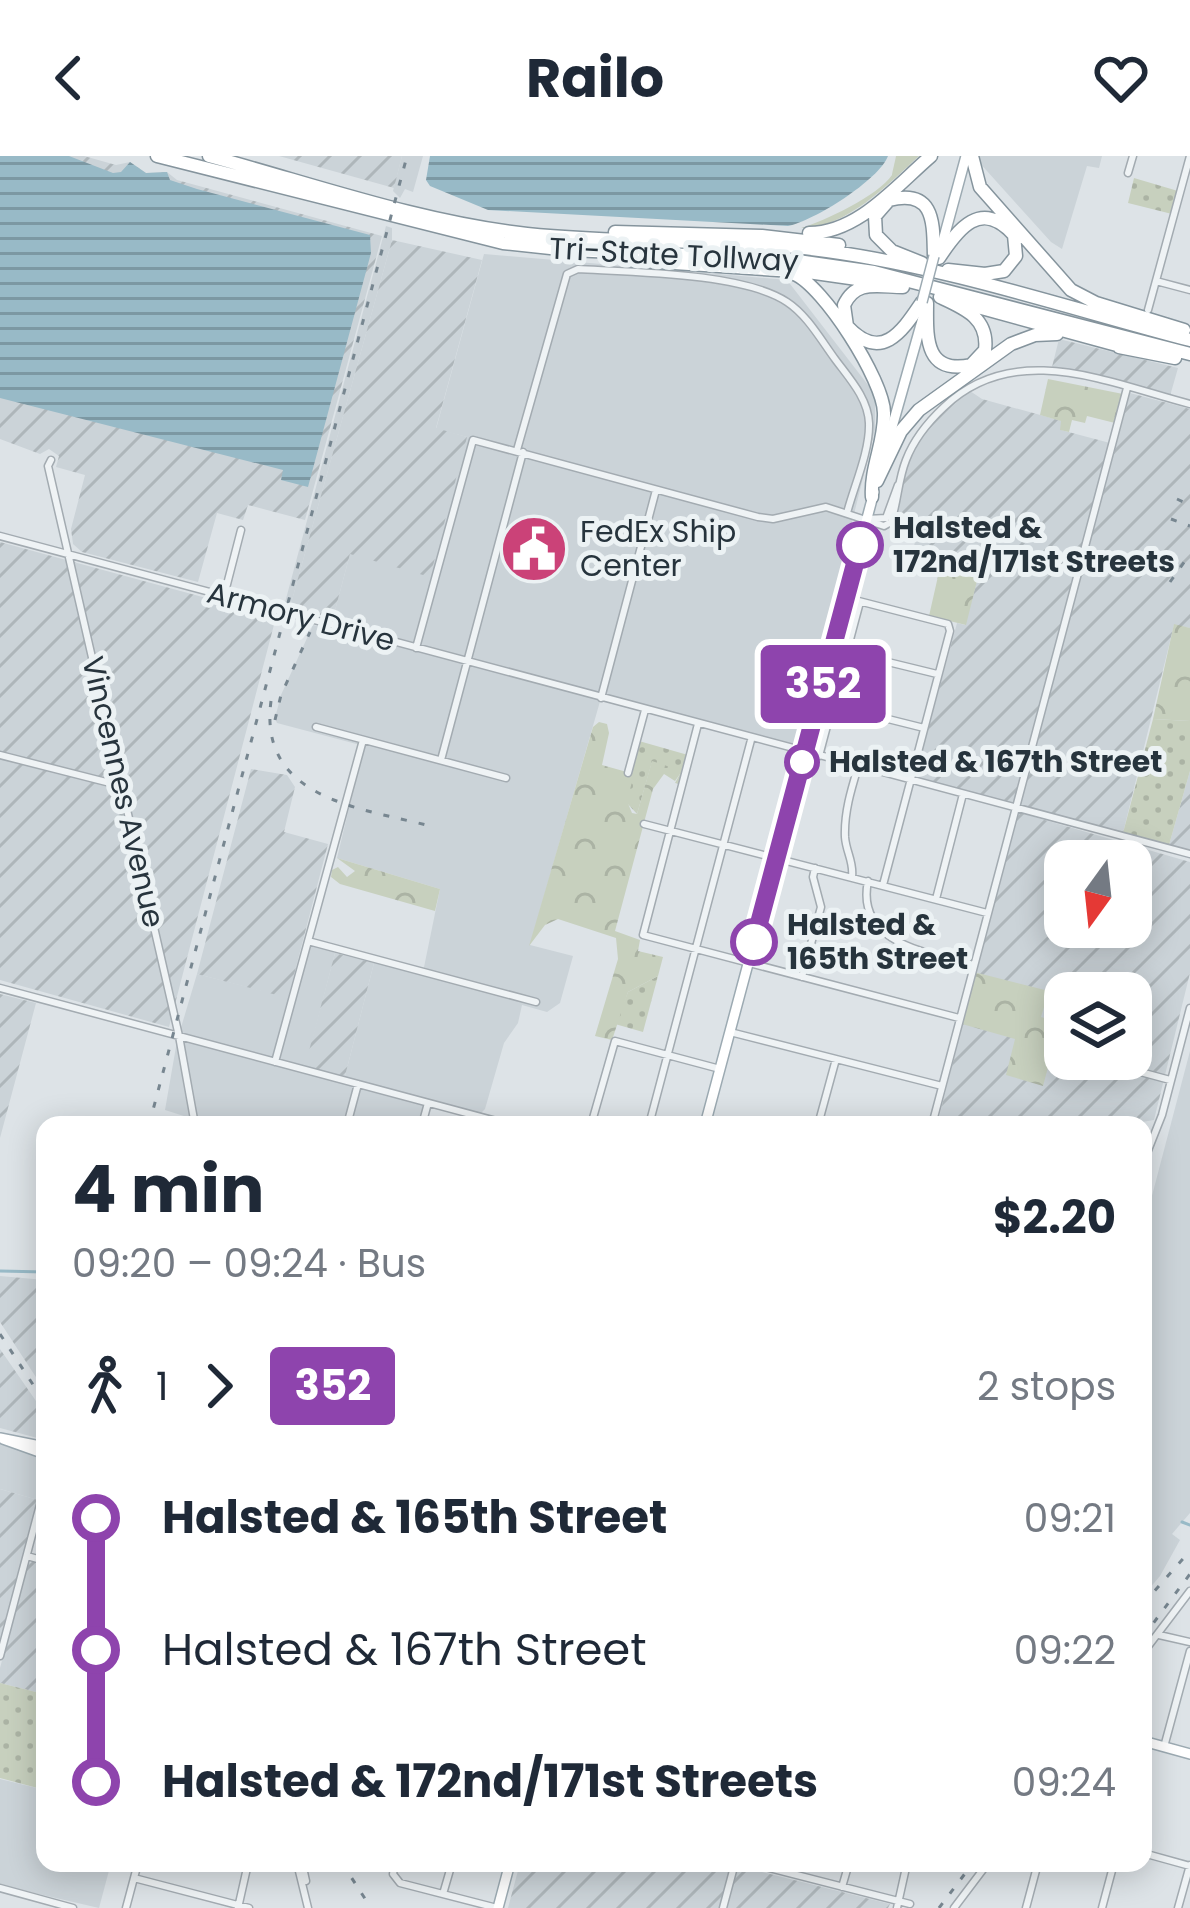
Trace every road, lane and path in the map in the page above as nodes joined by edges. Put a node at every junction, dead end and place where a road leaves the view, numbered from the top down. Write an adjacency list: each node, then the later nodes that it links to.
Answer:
1 (158, 156): 11 (highway, Tri-State Tollway)
2 (209, 156): 9 (highway, Tri-State Tollway)
3 (932, 156): 10 (highway)
4 (966, 156): 12 (main road); 20 (highway)
5 (1132, 156): 7 (street)
6 (1190, 156): 8 (street)
7 (1128, 173)
8 (1187, 177): 15 (street)
9 (470, 225): 10 (highway); 20 (highway, Tri-State Tollway)
10 (666, 232): 12 (highway)
11 (569, 250): 13 (highway); 22 (highway, Tri-State Tollway)
12 (932, 259): 12 (highway); 14 (highway); 14 (highway); 18 (main road, bridge)
13 (770, 270): 16 (highway); 29 (highway)
14 (948, 270): 20 (highway)
15 (1156, 281): 17 (street); 19 (street)
16 (903, 287): 18 (highway); 18 (highway)
17 (1190, 290)
18 (930, 301): 18 (highway); 21 (highway); 27 (main road)
19 (1148, 310)
20 (1188, 334)
21 (1124, 347): 22 (highway); 27 (highway)
22 (1190, 358)
23 (1127, 388): 24 (street); 31 (street); 60 (street)
24 (1190, 404)
25 (520, 452): 28 (street); 30 (street); 38 (street); 40 (street)
26 (51, 460): 34 (street, Vincennes Avenue)
27 (877, 481): 29 (main road)
28 (656, 490): 30 (street); 42 (street)
29 (872, 497): 31 (main road)
30 (847, 513): 31 (street)
31 (867, 519): 36 (main road)
32 (241, 530): 35 (street)
33 (0, 536): 34 (street, Armory Drive)
34 (69, 554): 35 (street, Armory Drive); 58 (street, Vincennes Avenue)
35 (224, 596): 38 (street, Armory Drive)
36 (846, 598): 37 (street); 50 (main road)
37 (860, 602): 39 (street); 41 (street)
38 (416, 648): 40 (street, Armory Drive)
39 (847, 652): 41 (street); 43 (street)
40 (467, 662): 42 (street, Armory Drive); 53 (street)
41 (938, 674): 47 (street)
42 (601, 698): 44 (street, Armory Drive)
43 (832, 705): 47 (street); 52 (street)
44 (646, 710): 45 (street, Armory Drive); 55 (street)
45 (698, 724): 48 (street, Armory Drive); 62 (street)
46 (316, 727): 49 (street)
47 (924, 728): 57 (street)
48 (751, 738): 50 (street, Armory Drive); 63 (street)
49 (363, 740): 53 (street); 72 (street)
50 (805, 753): 52 (street, Armory Drive); 65 (main road)
51 (0, 754): 58 (street)
52 (819, 756): 54 (street, Armory Drive)
53 (441, 760): 56 (street)
54 (857, 766): 57 (street, Armory Drive); 67 (street)
55 (628, 773)
56 (506, 778)
57 (910, 780): 59 (street, Armory Drive); 69 (street)
58 (122, 786): 82 (street, Vincennes Avenue)
59 (963, 794): 60 (street, Armory Drive); 70 (street)
60 (1016, 808): 64 (street, Armory Drive); 71 (street)
61 (644, 824): 62 (street)
62 (669, 830): 63 (street); 73 (street)
63 (723, 844): 65 (street); 73 (street)
64 (1190, 854)
65 (776, 858): 66 (street); 74 (main road)
66 (815, 868): 67 (street); 76 (street)
67 (852, 877): 68 (street)
68 (868, 881): 69 (street); 75 (street)
69 (883, 885): 70 (street)
70 (936, 899): 71 (street)
71 (987, 913): 75 (street)
72 (308, 940): 78 (street); 85 (street)
73 (695, 950): 74 (street); 83 (street)
74 (748, 963): 76 (street); 81 (main road)
75 (973, 964): 80 (street)
76 (802, 977): 80 (street)
77 (0, 988): 82 (street)
78 (536, 1002)
79 (1190, 1008): 88 (street)
80 (959, 1018): 90 (street)
81 (730, 1032): 84 (street); 86 (main road)
82 (179, 1036): 85 (street); 92 (street, Vincennes Avenue)
83 (668, 1054): 86 (street); 96 (street); 97 (street)
84 (836, 1059): 90 (street); 99 (street)
85 (275, 1062): 89 (street)
86 (720, 1069): 98 (main road)
87 (1152, 1075): 88 (street)
88 (1171, 1080): 101 (street)
89 (358, 1084): 91 (street); 93 (street)
90 (942, 1086): 100 (street)
91 (428, 1103): 94 (street); 95 (street)
92 (193, 1116)
93 (349, 1116)
94 (424, 1116)
95 (463, 1116)
96 (594, 1116)
97 (651, 1116)
98 (707, 1116)
99 (820, 1116)
100 (934, 1116)
101 (1152, 1136)
102 (2, 1438): 103 (main road)
103 (36, 1447)
104 (36, 1521): 105 (street)
105 (27, 1556): 106 (street); 111 (street)
106 (36, 1558)
107 (1190, 1591): 108 (street)
108 (1157, 1634): 109 (street); 110 (street)
109 (1152, 1641)
110 (1190, 1647): 113 (street)
111 (0, 1657)
112 (1152, 1746): 113 (main road)
113 (1164, 1747): 114 (main road)
114 (1190, 1754)
115 (1152, 1855): 116 (street)
116 (1190, 1865): 149 (street)
117 (136, 1872): 131 (street)
118 (242, 1872): 138 (street)
119 (302, 1872): 143 (street)
120 (394, 1872): 135 (street)
121 (449, 1872): 135 (street)
122 (508, 1872): 144 (main road)
123 (733, 1872): 145 (street)
124 (786, 1872): 130 (street)
125 (846, 1872): 132 (street)
126 (905, 1872): 136 (street)
127 (981, 1872): 146 (street)
128 (1036, 1872): 147 (street)
129 (1112, 1872): 148 (street)
130 (790, 1873): 132 (street)
131 (134, 1878): 138 (street); 141 (street)
132 (842, 1887): 136 (street)
133 (0, 1888): 134 (street)
134 (17, 1893): 139 (street); 140 (street)
135 (443, 1894): 144 (street)
136 (898, 1905): 137 (street)
137 (909, 1906)
138 (238, 1907): 142 (street)
139 (13, 1908)
140 (71, 1908)
141 (126, 1908)
142 (249, 1908)
143 (309, 1908)
144 (498, 1908)
145 (724, 1908)
146 (954, 1908)
147 (1026, 1908)
148 (1102, 1908)
149 (1178, 1908)

